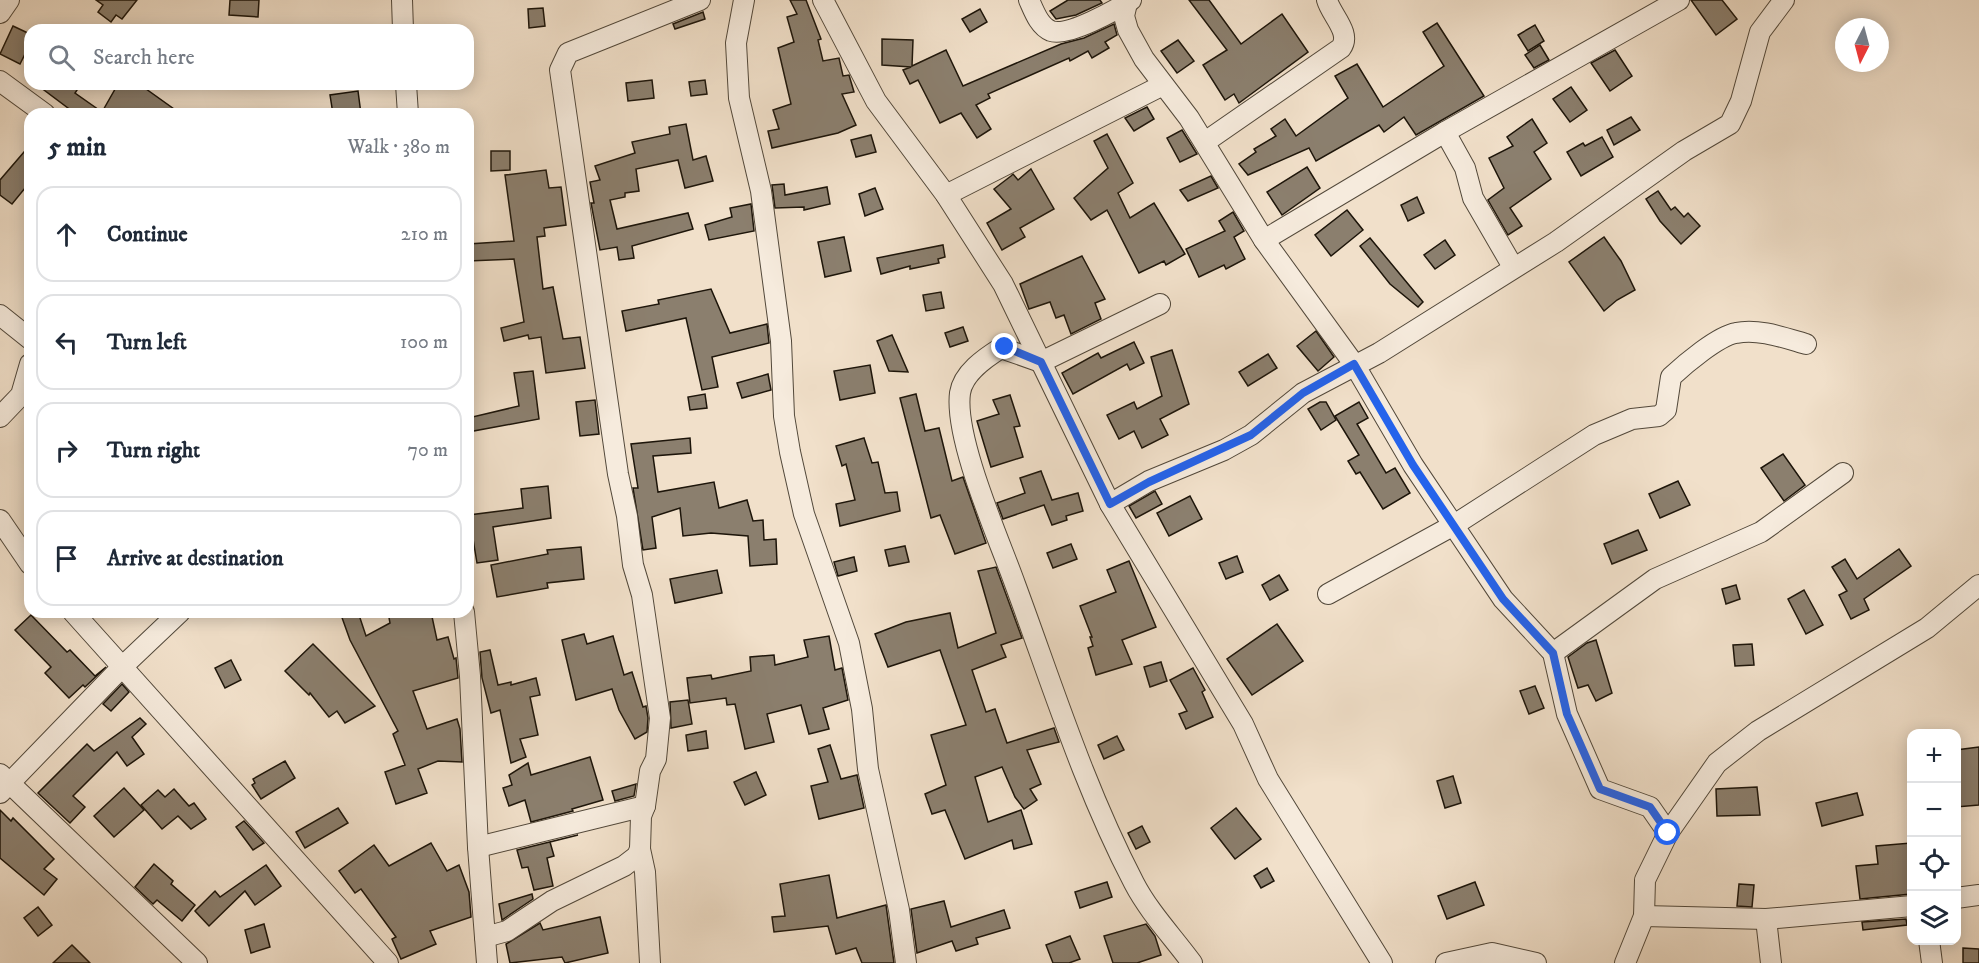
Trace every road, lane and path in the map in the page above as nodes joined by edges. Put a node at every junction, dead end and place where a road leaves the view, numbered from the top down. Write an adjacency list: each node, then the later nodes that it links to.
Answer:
1 (9, 0): 11 (street)
2 (402, 0): 12 (street)
3 (700, 0): 44 (street)
4 (744, 0): 59 (street)
5 (823, 0): 20 (street)
6 (1029, 0): 10 (street)
7 (1327, 0): 19 (street)
8 (1679, 0): 18 (street)
9 (1784, 0): 22 (street)
10 (1129, 1): 14 (street)
11 (0, 13)
12 (403, 24)
13 (0, 81): 16 (street)
14 (1162, 85): 19 (street); 20 (street)
15 (406, 90): 17 (street)
16 (37, 108)
17 (408, 108)
18 (1445, 132): 21 (street); 22 (street)
19 (1206, 142): 21 (street)
20 (946, 195): 27 (street)
21 (1264, 240): 28 (street)
22 (1513, 267): 28 (street)
23 (1160, 304): 27 (street)
24 (0, 315): 25 (street)
25 (24, 334)
26 (1806, 344): 34 (street)
27 (1041, 362): 32 (street); 60 (street)
28 (1354, 364): 32 (street); 34 (street)
29 (24, 385): 30 (street)
30 (0, 417)
31 (1843, 473): 41 (street)
32 (1110, 504): 61 (street)
33 (0, 520): 35 (street)
34 (1455, 525): 37 (street); 41 (street)
35 (24, 555)
36 (1979, 585): 45 (street)
37 (1328, 594)
38 (78, 618): 42 (street)
39 (174, 618): 42 (street)
40 (465, 618): 46 (street)
41 (1553, 653): 45 (street)
42 (122, 667): 43 (street); 56 (street)
43 (3, 784): 55 (street)
44 (645, 806): 46 (street); 47 (street)
45 (1668, 833): 51 (street)
46 (478, 848): 53 (street)
47 (640, 849): 53 (street); 58 (street)
48 (1979, 895): 49 (street)
49 (1961, 897)
50 (1907, 906): 52 (street)
51 (1644, 916): 52 (street); 64 (street)
52 (1766, 919): 65 (street)
53 (485, 937): 57 (street)
54 (1930, 945): 66 (street)
55 (197, 963)
56 (388, 963)
57 (487, 963)
58 (650, 963)
59 (906, 963)
60 (1192, 963)
61 (1382, 963)
62 (1446, 963): 63 (street)
63 (1536, 963)
64 (1625, 963)
65 (1771, 963)
66 (1932, 963)

